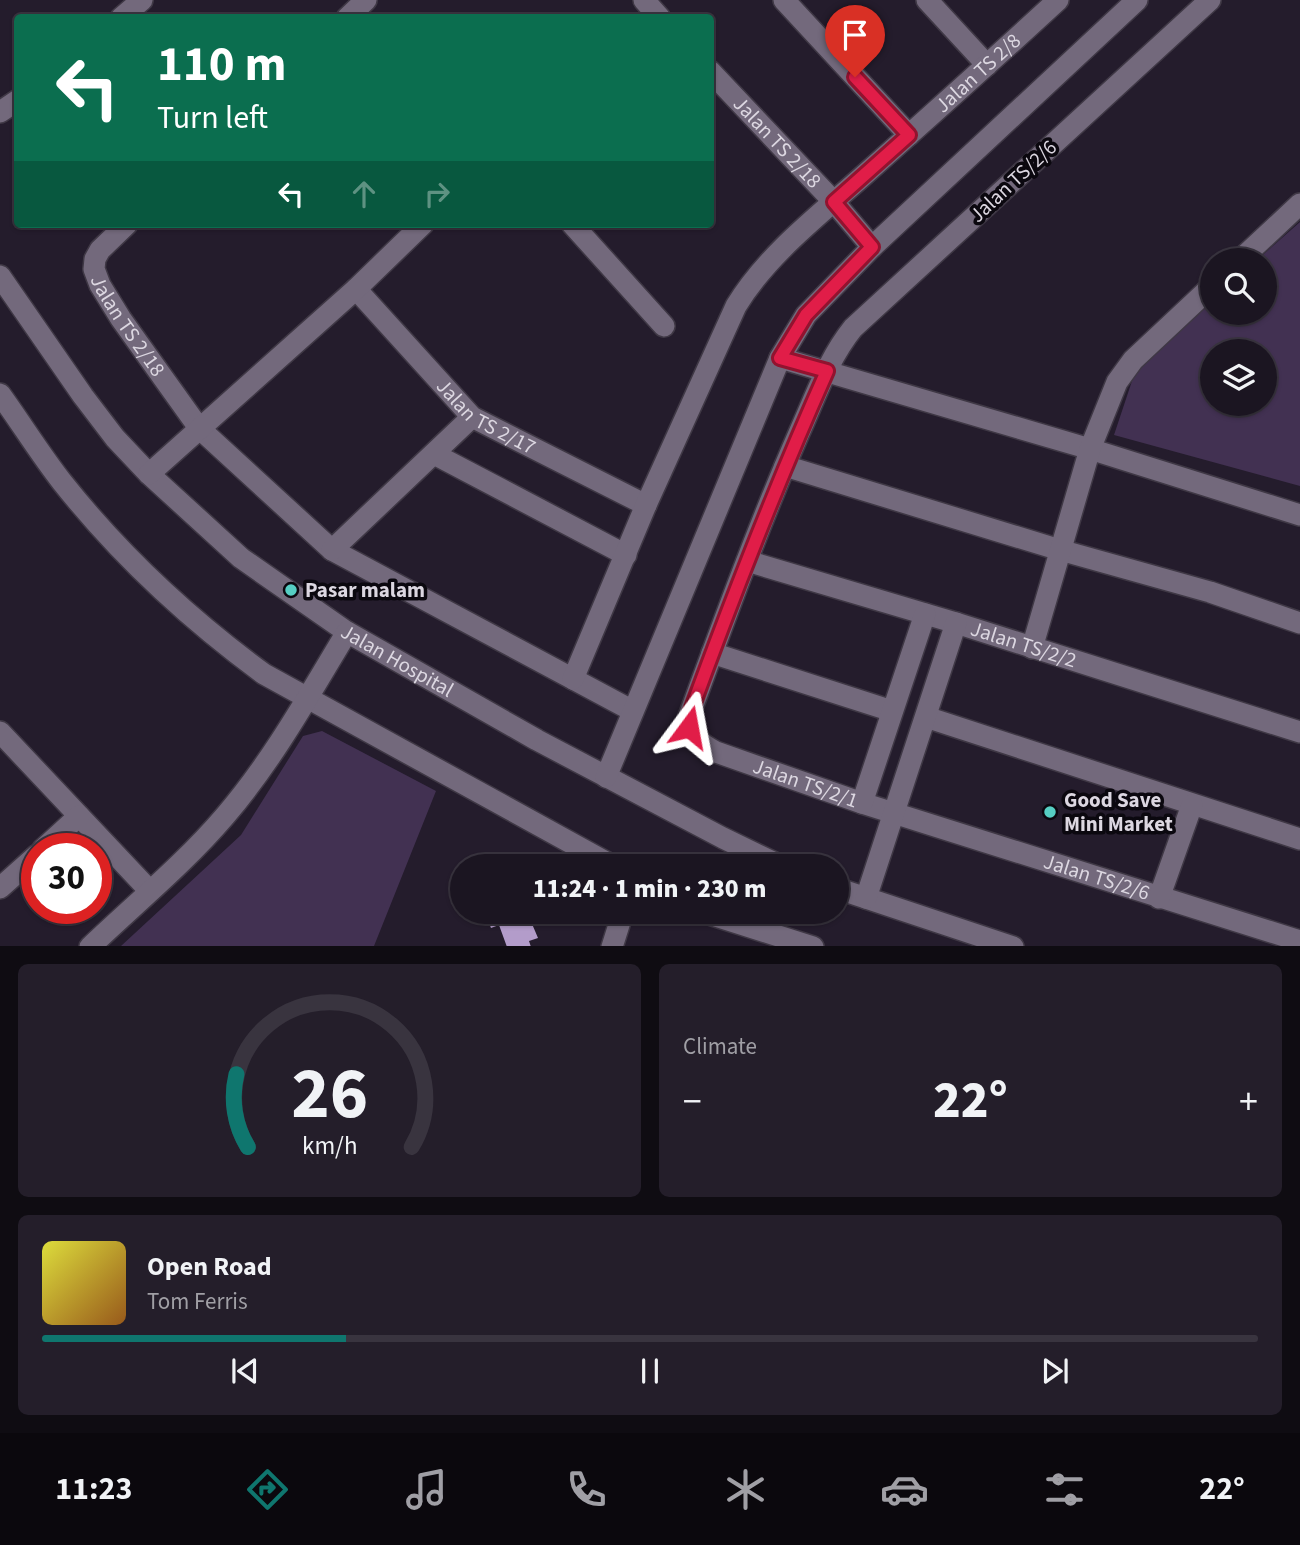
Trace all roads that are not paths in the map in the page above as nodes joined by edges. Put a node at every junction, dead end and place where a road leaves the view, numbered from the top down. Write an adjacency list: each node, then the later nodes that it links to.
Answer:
1 (142, 0): 8 (street)
2 (366, 0): 9 (street)
3 (784, 0): 12 (street)
4 (927, 0): 10 (street)
5 (1058, 0): 10 (street, Jalan TS 2/8)
6 (1137, 0): 18 (street)
7 (1210, 0): 25 (street, Jalan TS/2/6)
8 (126, 14)
9 (351, 14)
10 (987, 65): 12 (street, Jalan TS 2/8)
11 (714, 75): 13 (street, Jalan TS 2/18)
12 (909, 135): 13 (street, Jalan TS 2/8)
13 (834, 202): 18 (street, Jalan TS 2/18); 33 (street, Jalan TS 2/8)
14 (1300, 204): 19 (street)
15 (123, 228): 28 (street, Jalan TS 2/18)
16 (419, 228): 21 (street)
17 (576, 228): 23 (street)
18 (872, 247): 24 (street)
19 (1253, 248)
20 (0, 276): 32 (street, Jalan Hospital)
21 (356, 289): 27 (street, Jalan TS 2/17); 28 (street)
22 (1200, 297): 29 (street)
23 (664, 326)
24 (780, 358): 25 (street); 47 (street)
25 (827, 371): 29 (street); 31 (street, Jalan TS/2/1)
26 (0, 394): 46 (street)
27 (472, 417): 30 (street); 33 (street, Jalan TS 2/17)
28 (199, 428): 32 (street); 35 (street, Jalan TS 2/18)
29 (1090, 449): 34 (street); 36 (street)
30 (433, 454): 35 (street); 37 (street)
31 (785, 466): 36 (street); 38 (street, Jalan TS/2/1)
32 (149, 474): 42 (street, Jalan Hospital)
33 (646, 506): 37 (street, Jalan TS 2/8)
34 (1300, 514)
35 (332, 550): 45 (street, Jalan TS 2/18)
36 (1060, 550): 41 (street); 43 (street)
37 (626, 555): 45 (street, Jalan TS 2/8)
38 (747, 561): 39 (street, Jalan TS/2/2); 44 (street, Jalan TS/2/1)
39 (925, 614): 40 (street, Jalan TS/2/2); 48 (street)
40 (956, 623): 43 (street, Jalan TS/2/2); 49 (street)
41 (1300, 623)
42 (347, 632): 46 (street); 52 (street, Jalan Hospital)
43 (1032, 648): 50 (street, Jalan TS/2/2)
44 (712, 653): 48 (street); 53 (street, Jalan TS/2/1)
45 (573, 679): 47 (street, Jalan TS 2/18)
46 (307, 698): 59 (street); 63 (street)
47 (633, 711): 52 (street)
48 (892, 711): 53 (street)
49 (926, 717): 54 (street); 55 (street)
50 (1300, 732)
51 (2, 738): 56 (street)
52 (606, 777): 60 (street, Jalan Hospital)
53 (862, 803): 55 (street, Jalan TS/2/1)
54 (1192, 805): 58 (street); 66 (street)
55 (895, 813): 65 (street); 66 (street, Jalan TS/2/6)
56 (79, 816): 57 (street); 63 (street)
57 (61, 833)
58 (1300, 839)
59 (591, 854)
60 (757, 854)
61 (21, 869): 62 (street)
62 (0, 888)
63 (149, 890): 70 (street)
64 (849, 892): 65 (street)
65 (866, 898): 73 (street)
66 (1160, 898): 69 (street, Jalan TS/2/6)
67 (619, 924): 71 (street)
68 (741, 924): 72 (street)
69 (1300, 941)
70 (91, 946)
71 (612, 946)
72 (810, 946)
73 (1010, 946)

